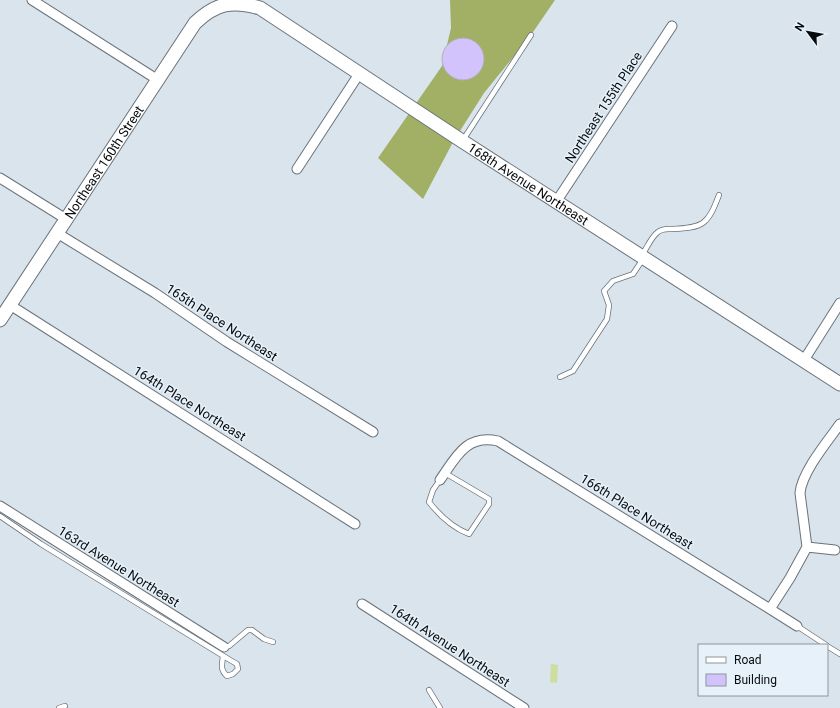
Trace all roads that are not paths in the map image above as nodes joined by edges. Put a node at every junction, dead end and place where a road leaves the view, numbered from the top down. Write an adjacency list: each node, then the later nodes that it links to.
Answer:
1 (32, 0): 7 (street)
2 (253, 2): 3 (street, 168th Avenue Northeast); 6 (street, 168th Avenue Northeast)
3 (212, 4): 7 (street, Northeast 160th Street)
4 (672, 26): 12 (street, Northeast 155th Place)
5 (531, 35): 8 (lane)
6 (359, 74): 8 (street, 168th Avenue Northeast); 9 (street)
7 (158, 80): 13 (street, Northeast 160th Street)
8 (462, 141): 12 (street, 168th Avenue Northeast)
9 (297, 169)
10 (0, 178): 13 (street)
11 (720, 195): 15 (lane)
12 (556, 202): 15 (street, 168th Avenue Northeast)
13 (66, 219): 14 (street, Northeast 160th Street)
14 (57, 233): 17 (street, Northeast 160th Street); 23 (street, 165th Place Northeast)
15 (643, 257): 19 (street, 168th Avenue Northeast); 20 (lane)
16 (840, 303): 19 (street)
17 (10, 305): 18 (street, Northeast 160th Street); 27 (street, 164th Place Northeast)
18 (0, 320)
19 (804, 360): 21 (street, 168th Avenue Northeast)
20 (560, 377)
21 (840, 384)
22 (840, 424): 28 (street)
23 (373, 432)
24 (443, 477): 24 (lane); 31 (street, 166th Place Northeast)
25 (0, 506): 36 (street, 163rd Avenue Northeast)
26 (0, 516): 36 (lane)
27 (356, 524)
28 (807, 547): 29 (street); 31 (street)
29 (835, 550)
30 (362, 604): 42 (street, 164th Avenue Northeast)
31 (770, 608): 32 (street, 166th Place Northeast)
32 (796, 626): 34 (lane, 166th Place Northeast)
33 (273, 642): 36 (lane)
34 (825, 644)
35 (828, 646): 37 (lane, 166th Place Northeast)
36 (224, 652)
37 (840, 654)
38 (428, 690): 41 (lane)
39 (65, 706): 40 (lane)
40 (59, 708)
41 (440, 708)
42 (524, 708)

